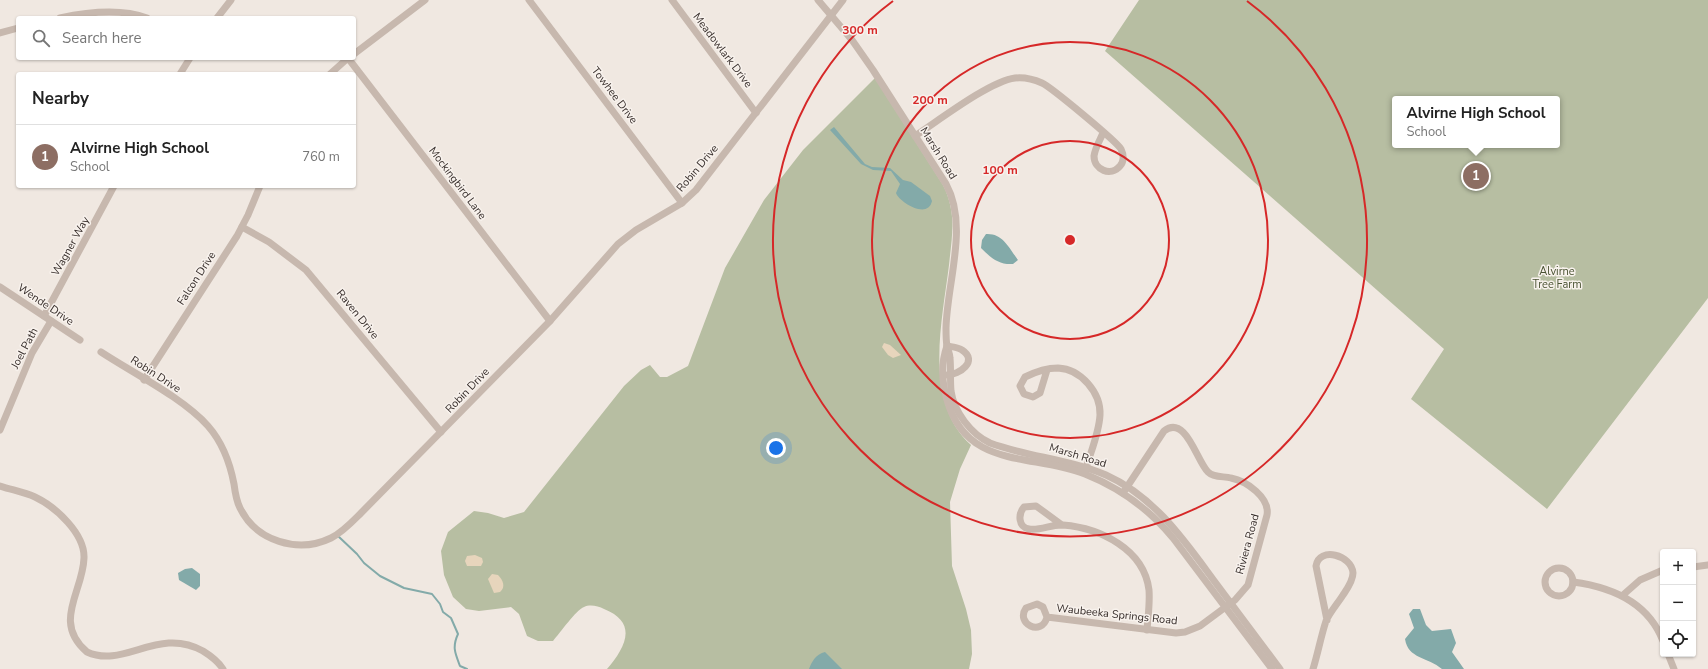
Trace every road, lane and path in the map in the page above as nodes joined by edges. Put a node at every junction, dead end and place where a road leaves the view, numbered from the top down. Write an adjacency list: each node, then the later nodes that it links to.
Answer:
1 (231, 0): 9 (street)
2 (425, 0): 13 (street)
3 (529, 0): 24 (street, Towhee Drive)
4 (672, 0): 19 (street, Meadowlark Drive)
5 (818, 0): 10 (street, Marsh Road)
6 (843, 0): 10 (street, Robin Drive)
7 (74, 16): 8 (street)
8 (137, 16)
9 (219, 16)
10 (831, 16): 19 (street, Robin Drive); 21 (street, Marsh Road)
11 (16, 29): 12 (street)
12 (0, 33)
13 (356, 52)
14 (189, 60): 17 (street)
15 (346, 60): 18 (street)
16 (350, 60): 29 (street, Mockingbird Lane)
17 (181, 72)
18 (332, 72)
19 (756, 113): 24 (street, Robin Drive)
20 (1103, 133): 20 (street); 21 (street)
21 (915, 136): 31 (street, Marsh Road)
22 (113, 188): 27 (street, Wagner Way)
23 (259, 188): 25 (street, Falcon Drive)
24 (682, 203): 29 (street, Robin Drive)
25 (242, 227): 35 (street, Falcon Drive); 37 (street, Raven Drive)
26 (0, 287): 27 (street, Wende Drive)
27 (44, 316): 28 (street, Wende Drive)
28 (51, 321): 30 (street, Wende Drive); 36 (street, Joel Path)
29 (550, 321): 37 (street, Robin Drive)
30 (80, 340)
31 (947, 346): 34 (street, Marsh Road); 34 (street)
32 (100, 352): 35 (street, Robin Drive)
33 (1047, 370): 38 (street)
34 (947, 375): 38 (street, Marsh Road)
35 (144, 380): 37 (street, Robin Drive)
36 (0, 430)
37 (441, 432)
38 (1085, 470): 40 (street, Marsh Road); 41 (street, Marsh Road)
39 (0, 486): 54 (street)
40 (1128, 486): 41 (street, Riviera Road); 48 (street, Marsh Road); 48 (street, Riviera Road)
41 (1123, 493): 48 (street, Marsh Road)
42 (1062, 525): 42 (street); 51 (street)
43 (1708, 565): 44 (street)
44 (1696, 567)
45 (1660, 571): 47 (street)
46 (1573, 582): 47 (street)
47 (1623, 595): 52 (street)
48 (1228, 605): 51 (street, Waubeeka Springs Road); 55 (street, Marsh Road); 56 (street, Marsh Road)
49 (1047, 617): 51 (street, Waubeeka Springs Road)
50 (1327, 620): 50 (street); 57 (street)
51 (1147, 630)
52 (1660, 636)
53 (1669, 657): 58 (street)
54 (223, 669)
55 (1272, 669)
56 (1280, 669)
57 (1313, 669)
58 (1674, 669)

